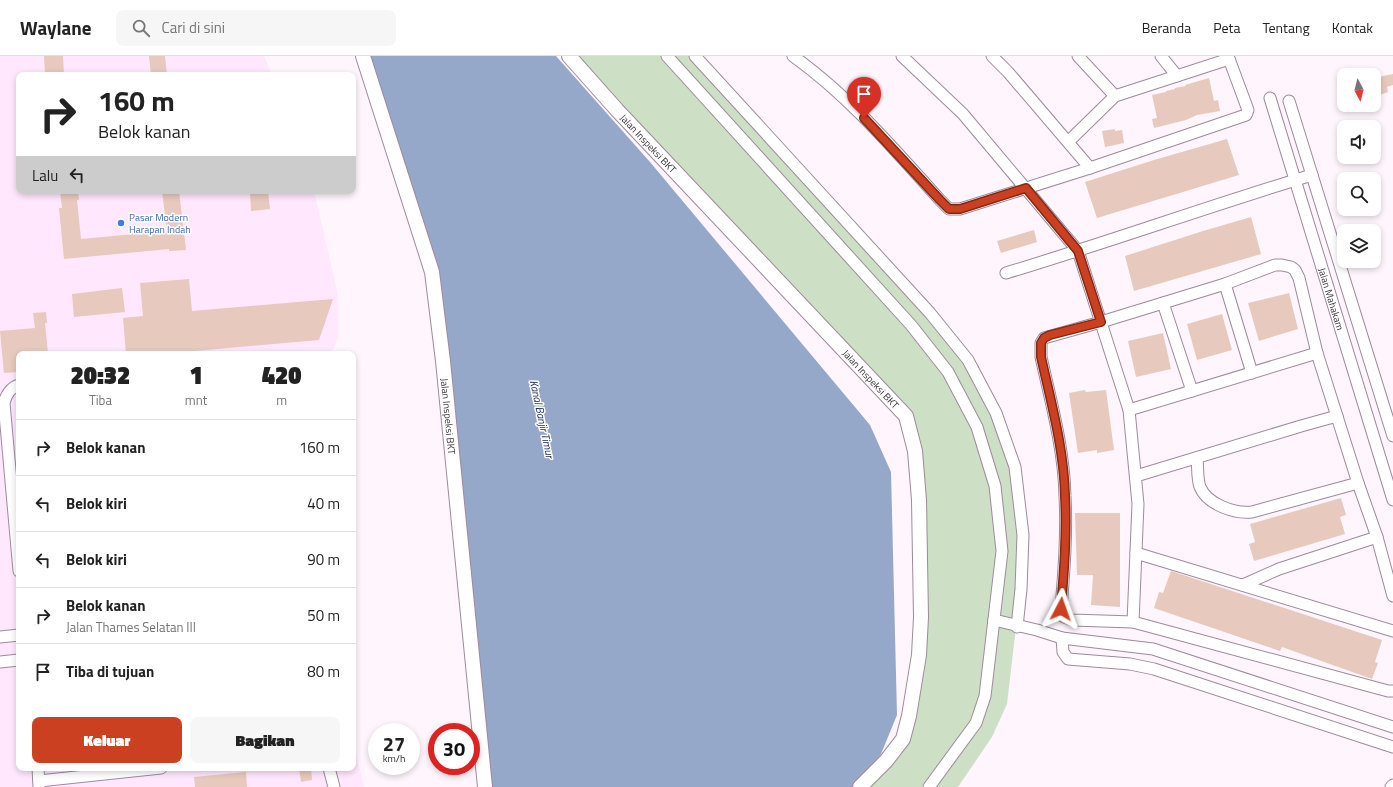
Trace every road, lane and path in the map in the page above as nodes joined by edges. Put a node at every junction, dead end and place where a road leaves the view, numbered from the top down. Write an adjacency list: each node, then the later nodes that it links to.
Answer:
1 (362, 56): 58 (street, Jalan Inspeksi BKT)
2 (569, 56): 59 (street, Jalan Inspeksi BKT)
3 (667, 56): 41 (street)
4 (695, 56): 43 (street)
5 (793, 56): 19 (street)
6 (992, 56): 15 (street)
7 (1078, 56): 12 (street)
8 (1161, 56): 11 (street)
9 (904, 57): 19 (street)
10 (1229, 58): 11 (street); 16 (street)
11 (1177, 76): 12 (street)
12 (1115, 96): 15 (street)
13 (1270, 98): 18 (street, Jalan Mahakam)
14 (1289, 101): 17 (street, Jalan Mahakam)
15 (1068, 142): 16 (street)
16 (1090, 168): 19 (street)
17 (1312, 175): 18 (street); 31 (street, Jalan Mahakam)
18 (1295, 180): 20 (street); 35 (street, Jalan Mahakam)
19 (1026, 188): 20 (street)
20 (1078, 251): 21 (street); 24 (street)
21 (1006, 273)
22 (1225, 284): 23 (street); 25 (street); 26 (street)
23 (1163, 303): 24 (street); 28 (street)
24 (1101, 322): 29 (street); 42 (street)
25 (1318, 353): 26 (street); 30 (street)
26 (1252, 373): 28 (street)
27 (16, 386): 36 (street)
28 (1192, 391): 29 (street)
29 (1129, 410): 33 (street)
30 (1337, 416): 32 (street); 34 (street)
31 (1393, 436)
32 (1197, 458): 33 (street); 34 (street)
33 (1136, 476): 38 (street)
34 (1358, 483): 37 (street)
35 (1393, 500)
36 (16, 512)
37 (1377, 537): 39 (street); 40 (street)
38 (1136, 553): 39 (street); 42 (street)
39 (1243, 585): 44 (street)
40 (1393, 596)
41 (994, 620): 43 (street); 60 (street)
42 (1133, 622): 50 (street)
43 (1017, 627): 47 (street)
44 (1393, 631)
45 (16, 635): 46 (street)
46 (0, 637)
47 (1062, 638): 51 (street); 52 (street)
48 (16, 660): 49 (street)
49 (0, 662)
50 (1393, 691)
51 (1393, 727)
52 (1393, 747)
53 (38, 771): 56 (street)
54 (138, 771): 56 (street)
55 (330, 771): 57 (street)
56 (39, 784)
57 (334, 787)
58 (485, 787)
59 (860, 787)
60 (929, 787)

